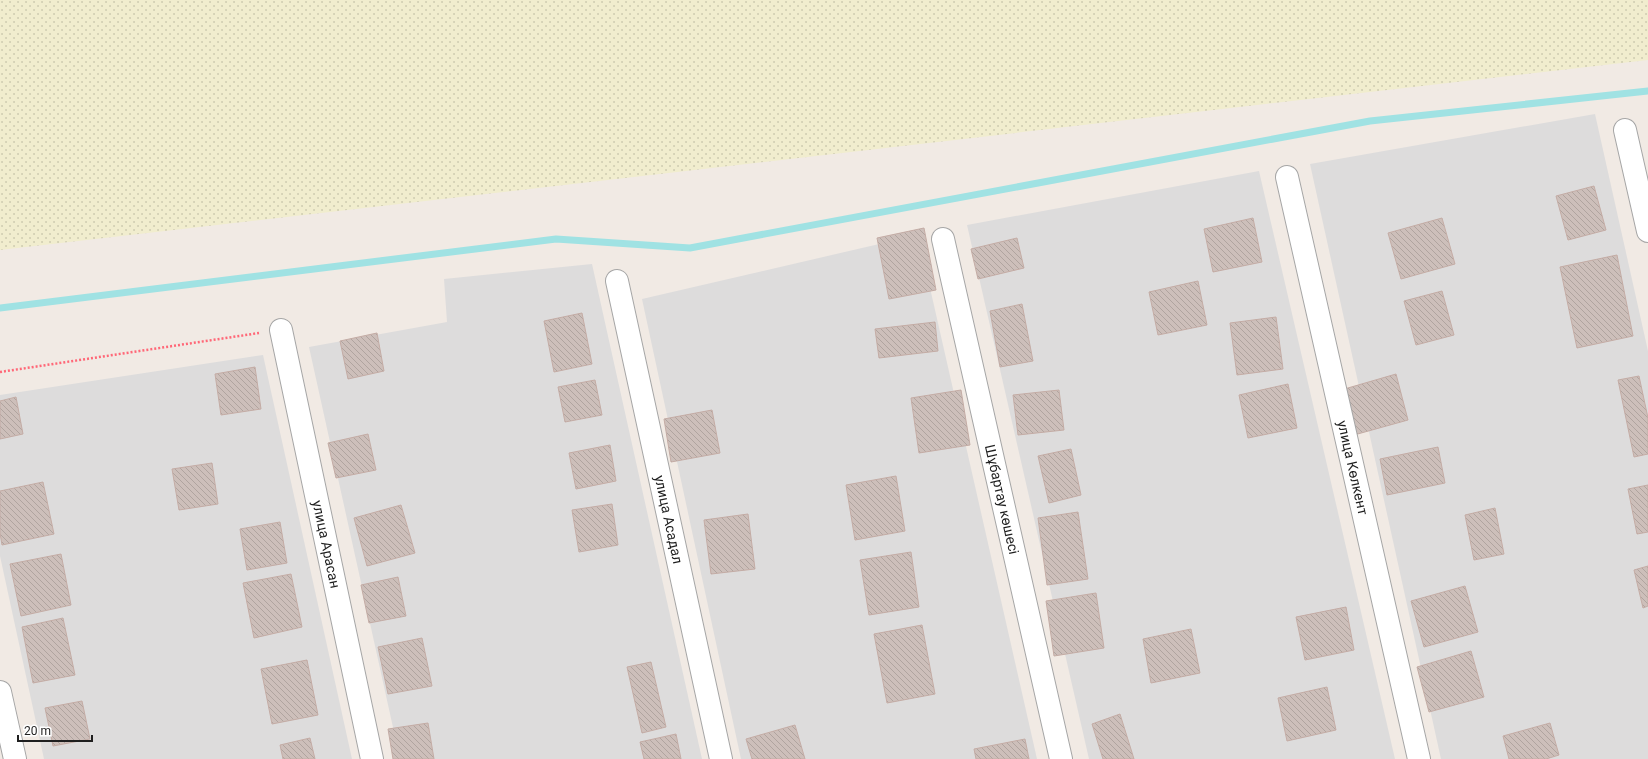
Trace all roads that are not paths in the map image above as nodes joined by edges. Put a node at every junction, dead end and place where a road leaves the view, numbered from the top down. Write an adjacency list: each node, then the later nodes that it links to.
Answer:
1 (1625, 130): 3 (street)
2 (1287, 177): 12 (street, улица Көлкент)
3 (1648, 230)
4 (943, 240): 11 (street, Шұбартау көшесі)
5 (616, 281): 10 (street, улица Асадал)
6 (281, 330): 9 (street, улица Арасан)
7 (0, 692): 8 (street)
8 (15, 759)
9 (372, 759)
10 (720, 759)
11 (1061, 759)
12 (1419, 759)

